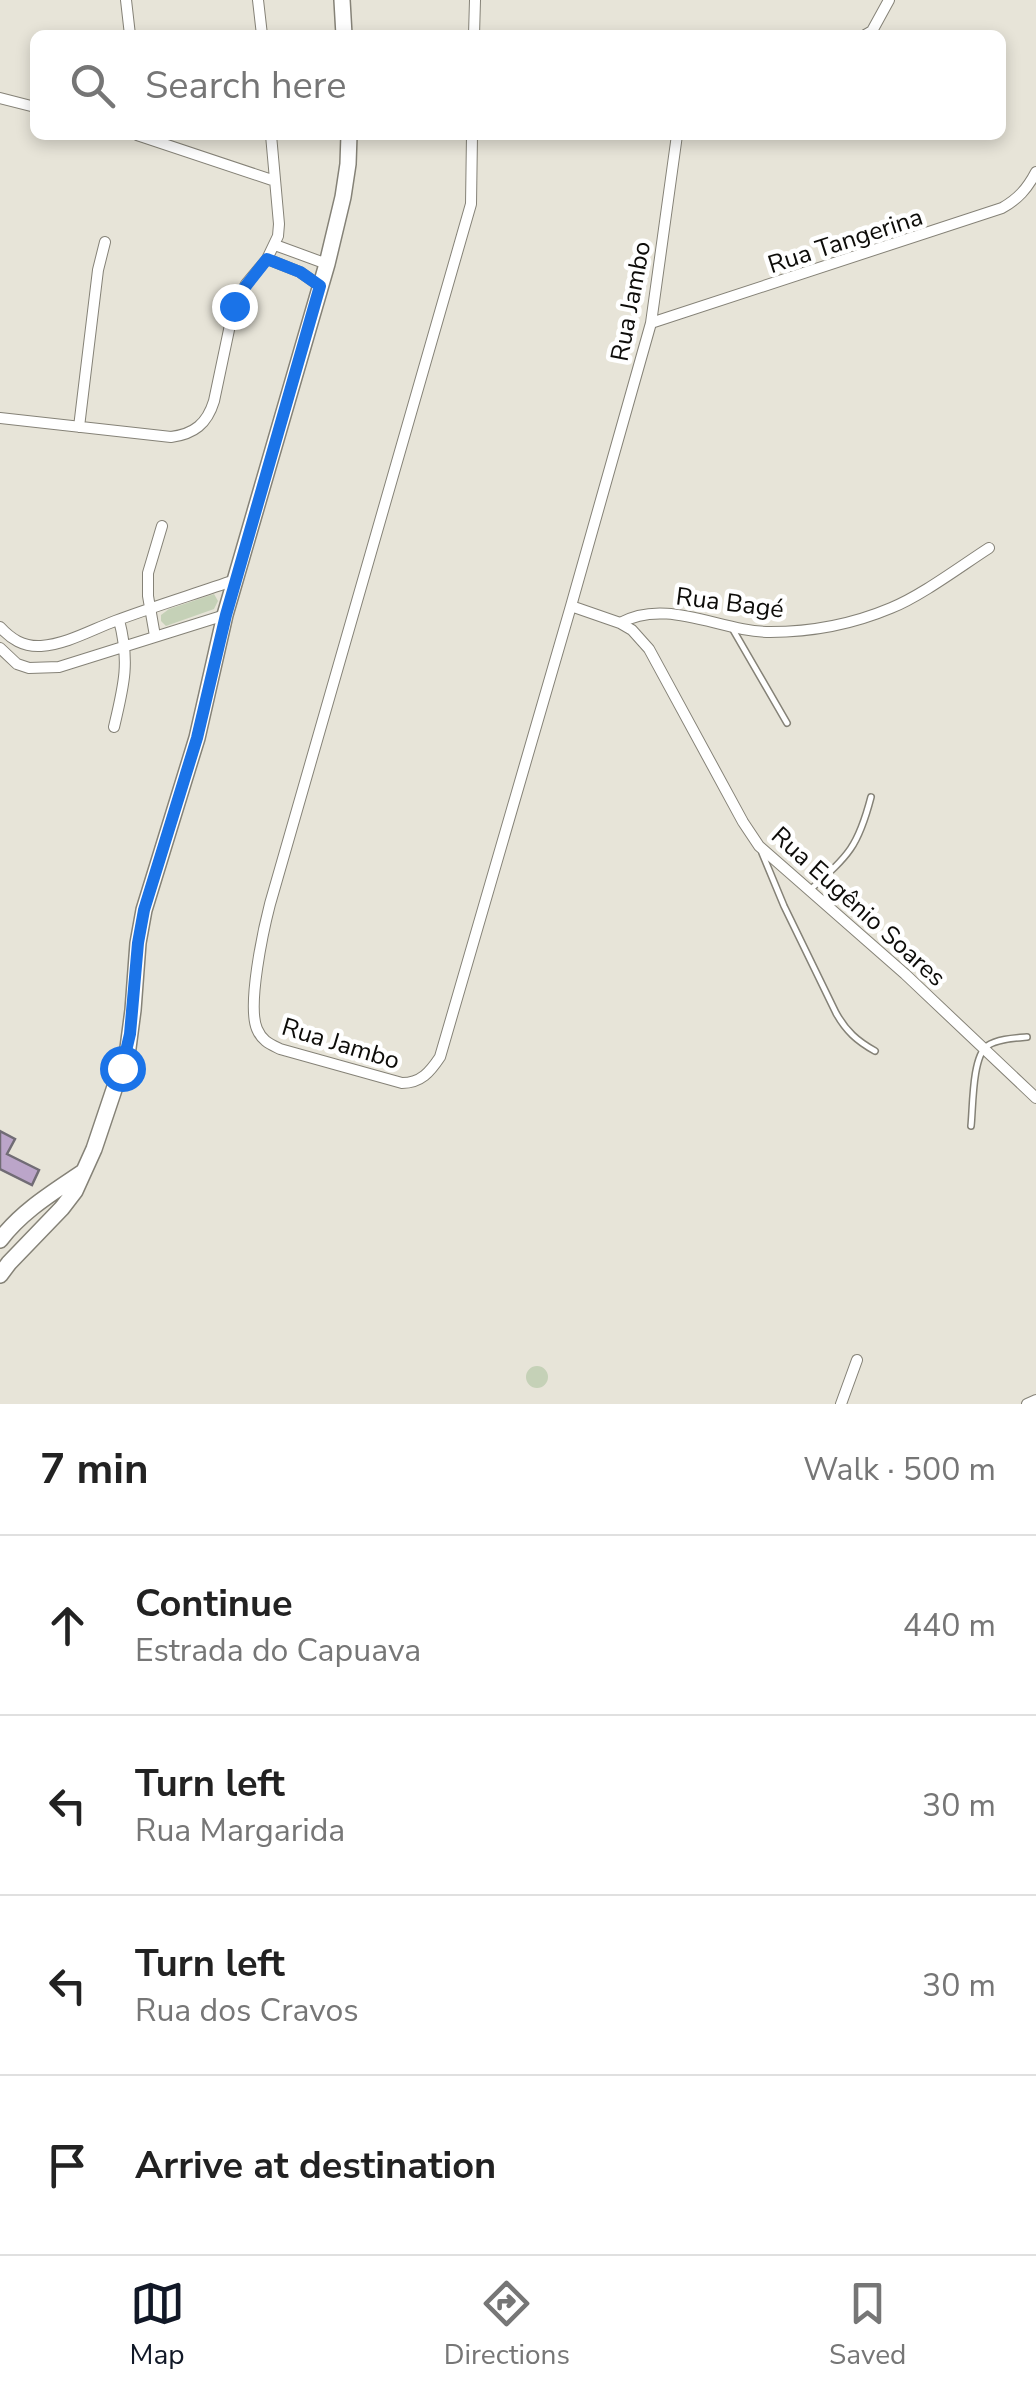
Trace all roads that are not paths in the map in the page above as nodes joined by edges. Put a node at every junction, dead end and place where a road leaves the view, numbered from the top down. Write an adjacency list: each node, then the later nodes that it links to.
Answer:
1 (126, 0): 6 (street)
2 (258, 0): 7 (street)
3 (342, 0): 8 (main road)
4 (475, 0): 9 (street)
5 (889, 0): 10 (street)
6 (129, 30)
7 (261, 30)
8 (344, 30)
9 (474, 30)
10 (873, 30)
11 (0, 98): 12 (street)
12 (30, 106)
13 (155, 140): 19 (street)
14 (271, 140): 19 (street)
15 (349, 140): 23 (main road)
16 (472, 140): 31 (street, Rua Jambo)
17 (676, 140): 25 (street, Rua Jambo)
18 (1036, 172): 25 (street, Rua Tangerina)
19 (275, 181): 21 (street)
20 (105, 242): 27 (street)
21 (274, 245): 22 (street); 23 (street)
22 (267, 259): 24 (street); 27 (street)
23 (327, 264): 24 (main road)
24 (320, 286): 30 (main road)
25 (650, 322): 31 (street, Rua Jambo)
26 (0, 418): 27 (street)
27 (79, 427)
28 (162, 526): 32 (street)
29 (990, 548): 37 (street, Rua Bagé)
30 (235, 580): 32 (street); 33 (main road)
31 (571, 606): 35 (street, Rua Bagé)
32 (150, 609): 34 (street); 39 (street)
33 (226, 615): 39 (street); 55 (main road)
34 (119, 620): 38 (street); 40 (street)
35 (620, 623): 37 (street, Rua Bagé); 46 (street, Rua Eugênio Soares)
36 (0, 627): 38 (street)
37 (732, 628): 43 (lane)
38 (96, 629): 42 (street)
39 (155, 636): 40 (street)
40 (126, 646): 42 (street); 44 (street)
41 (0, 648): 42 (street)
42 (102, 653)
43 (787, 723)
44 (114, 727)
45 (871, 798): 47 (lane)
46 (759, 846): 47 (street, Rua Eugênio Soares); 50 (lane)
47 (809, 891): 49 (street, Rua Eugênio Soares)
48 (1027, 1036): 49 (lane)
49 (983, 1048): 52 (street, Rua Eugênio Soares); 54 (lane)
50 (875, 1051)
51 (1036, 1082): 52 (lane)
52 (1022, 1084): 53 (street, Rua Eugênio Soares)
53 (1036, 1098)
54 (971, 1126)
55 (86, 1170): 56 (main road); 57 (main road)
56 (4, 1235): 57 (main road)
57 (25, 1246): 58 (main road)
58 (0, 1275)
59 (858, 1360): 61 (street)
60 (1036, 1400): 62 (street)
61 (841, 1404)
62 (1026, 1404)

